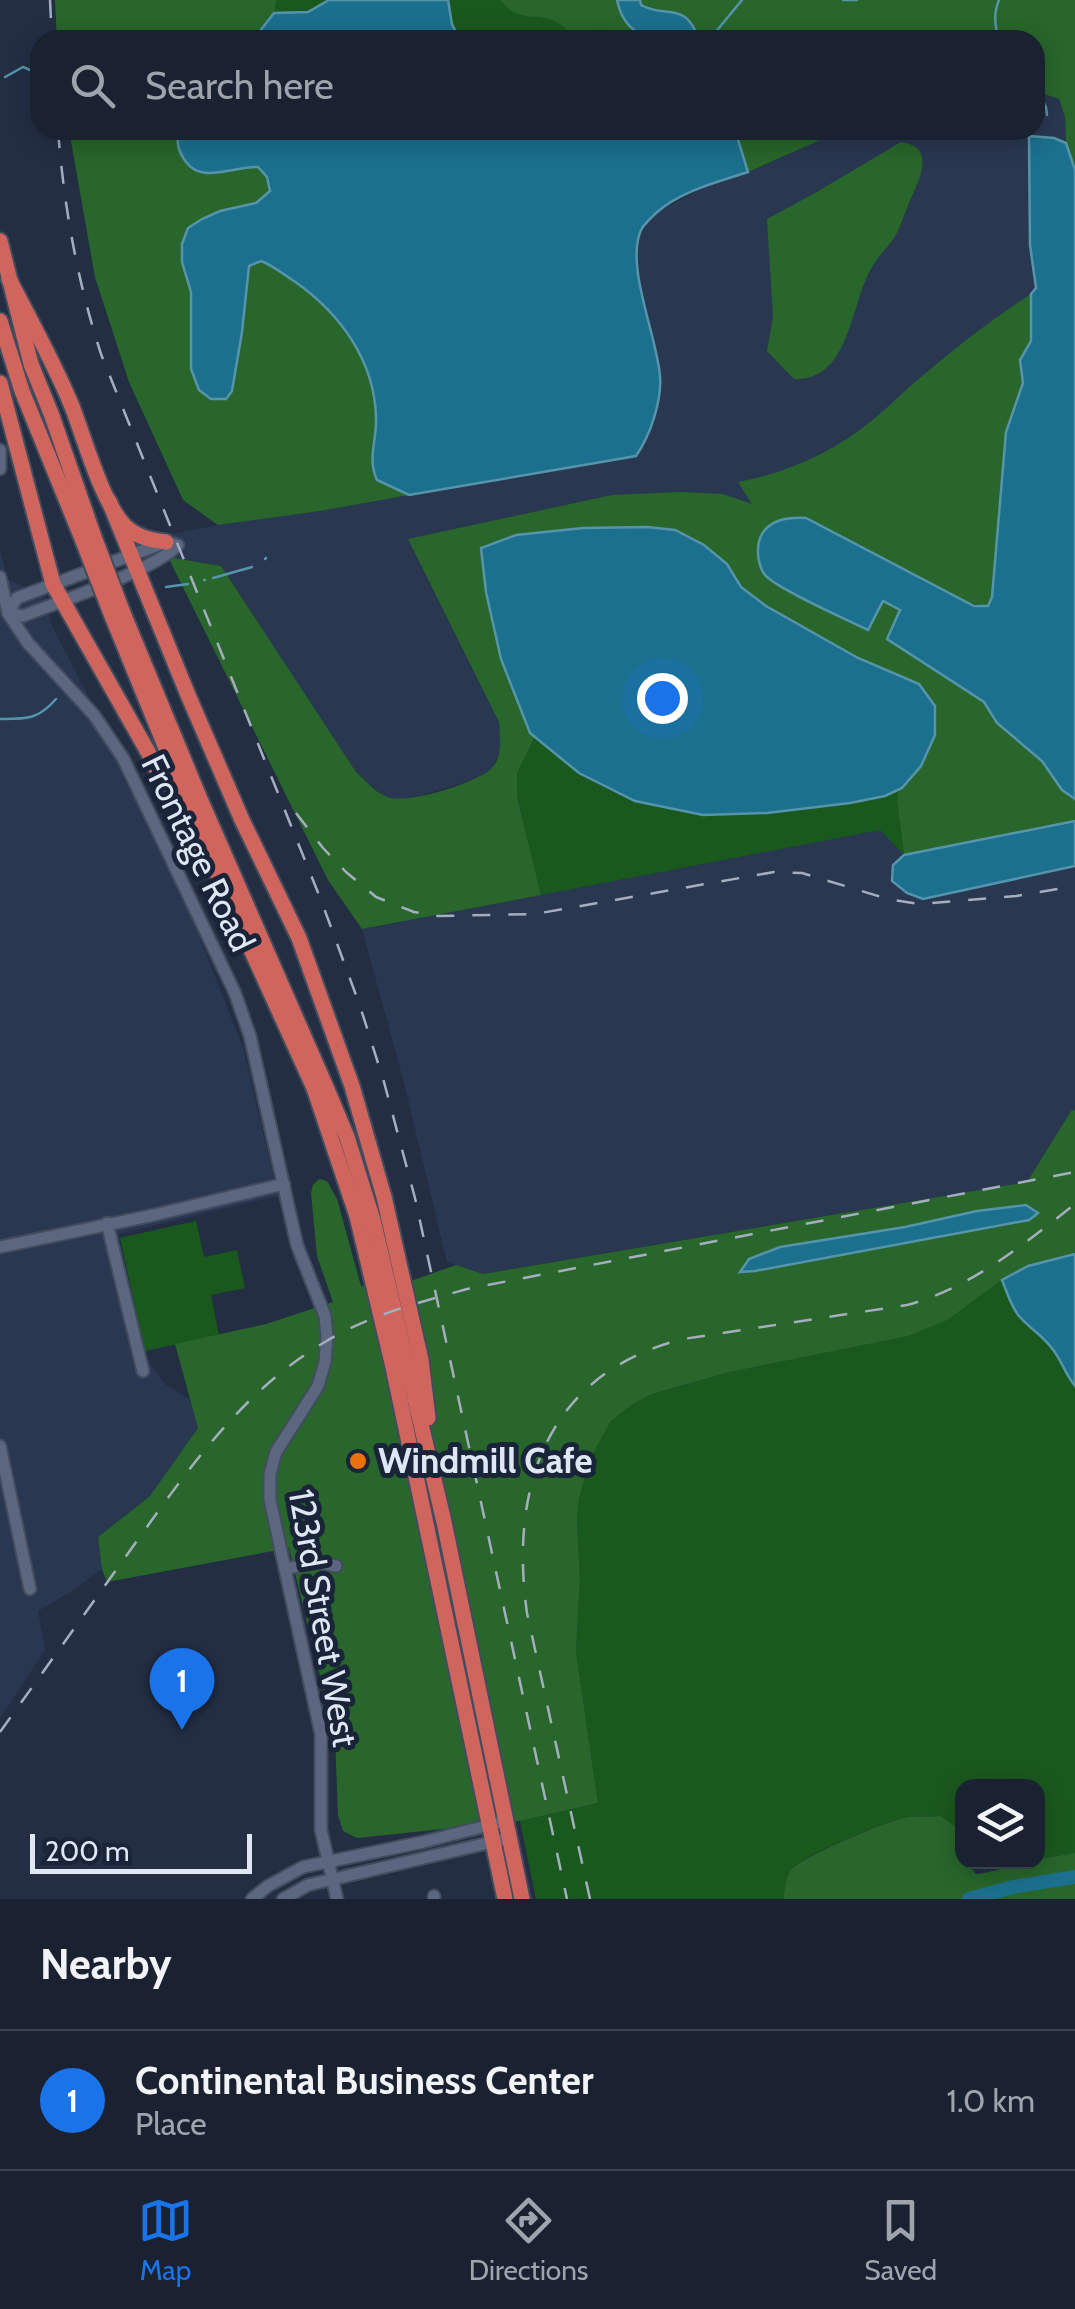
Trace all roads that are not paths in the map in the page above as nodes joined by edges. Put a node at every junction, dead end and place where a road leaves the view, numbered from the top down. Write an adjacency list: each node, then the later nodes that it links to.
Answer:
1 (0, 241): 2 (highway)
2 (9, 279): 7 (highway); 8 (highway)
3 (0, 321): 8 (highway)
4 (0, 384): 13 (highway)
5 (0, 450): 6 (street)
6 (0, 469)
7 (109, 501): 9 (highway); 10 (highway)
8 (88, 539): 16 (highway, bridge)
9 (166, 542): 10 (street); 11 (street)
10 (130, 554): 11 (highway); 13 (street)
11 (136, 570): 14 (street); 23 (highway)
12 (0, 577): 15 (street, Frontage Road)
13 (53, 584): 14 (highway); 15 (street)
14 (61, 601): 15 (street); 17 (highway)
15 (8, 613): 18 (street, Frontage Road)
16 (117, 614): 17 (highway); 23 (highway)
17 (242, 929): 28 (highway)
18 (284, 1184): 19 (street); 25 (street, 123rd Street West)
19 (107, 1223): 20 (street); 21 (street)
20 (0, 1247)
21 (144, 1371)
22 (0, 1446): 26 (street)
23 (431, 1467): 27 (highway)
24 (336, 1566): 25 (street)
25 (284, 1569): 29 (street, 123rd Street West)
26 (30, 1589)
27 (508, 1829): 28 (street); 35 (highway)
28 (491, 1834): 29 (street); 30 (street); 34 (highway)
29 (328, 1862): 30 (street, 123rd Street West); 31 (street)
30 (332, 1879): 32 (street); 33 (street, 123rd Street West)
31 (252, 1899)
32 (283, 1899)
33 (337, 1899)
34 (505, 1899)
35 (522, 1899)

